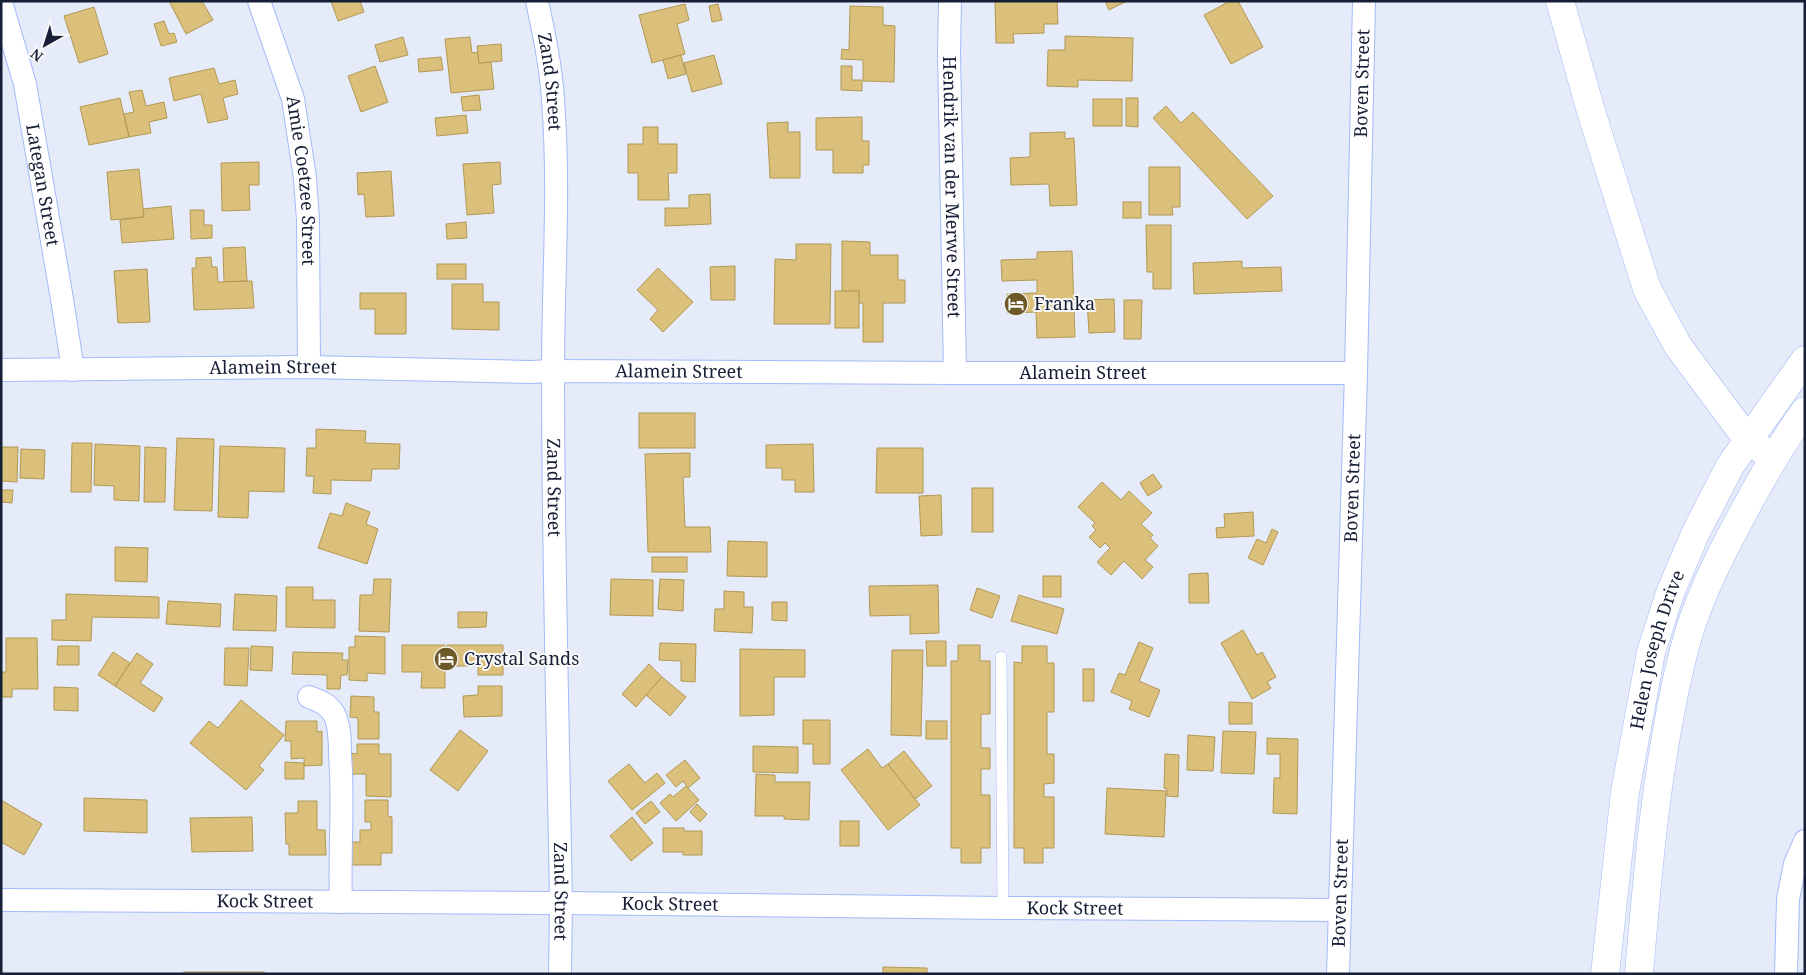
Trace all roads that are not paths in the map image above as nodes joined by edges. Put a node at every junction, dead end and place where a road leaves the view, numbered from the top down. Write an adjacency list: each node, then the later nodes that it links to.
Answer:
1 (259, 1): 8 (street, Amie Coetzee Street)
2 (537, 1): 11 (street, Zand Street)
3 (950, 1): 12 (street, Hendrik van der Merwe Street)
4 (1364, 1): 13 (street, Boven Street)
5 (1560, 1): 15 (main road)
6 (1, 2): 10 (street, Lategan Street)
7 (1805, 360): 15 (main road, Helen Joseph Drive)
8 (309, 367): 10 (street, Alamein Street); 11 (street, Alamein Street)
9 (1, 370): 10 (street, Alamein Street)
10 (72, 370)
11 (553, 371): 12 (street, Alamein Street); 22 (street, Zand Street)
12 (955, 373): 13 (street, Alamein Street)
13 (1356, 374): 24 (street, Boven Street)
14 (1805, 411): 16 (main road, Helen Joseph Drive)
15 (1748, 440): 16 (main road); 27 (main road, Helen Joseph Drive)
16 (1774, 458): 28 (main road, Helen Joseph Drive)
17 (1001, 656): 23 (lane)
18 (309, 697): 21 (street)
19 (1805, 841): 29 (street)
20 (1, 900): 21 (street, Kock Street)
21 (341, 902): 22 (street, Kock Street)
22 (561, 902): 23 (street, Kock Street); 25 (street, Zand Street)
23 (1003, 908): 24 (street, Kock Street)
24 (1339, 910): 26 (street, Boven Street)
25 (560, 974)
26 (1338, 974)
27 (1605, 974)
28 (1638, 974)
29 (1786, 974)

